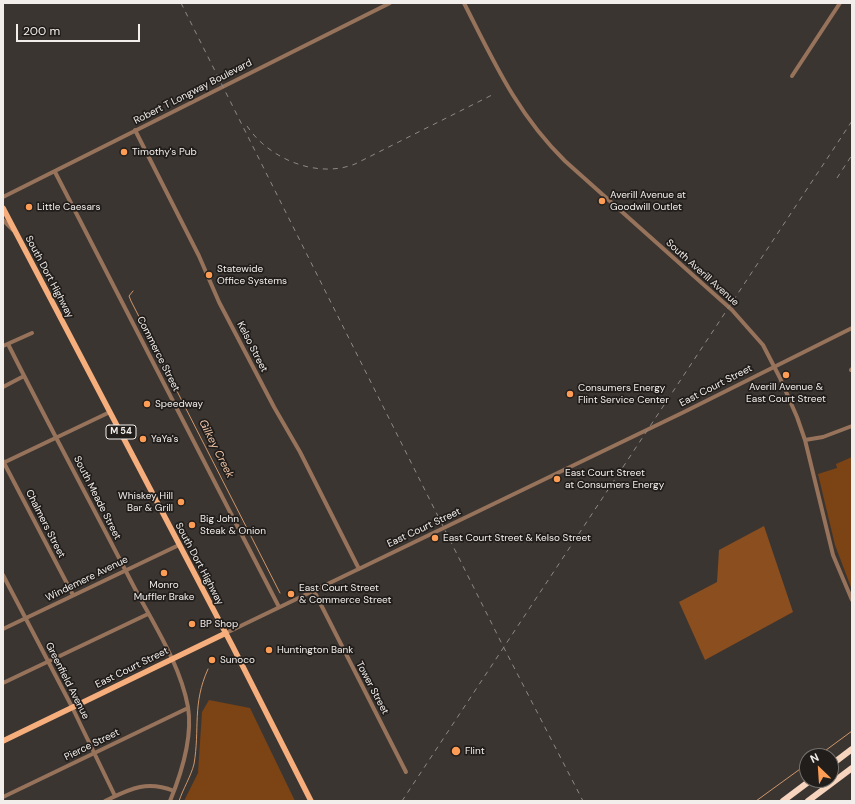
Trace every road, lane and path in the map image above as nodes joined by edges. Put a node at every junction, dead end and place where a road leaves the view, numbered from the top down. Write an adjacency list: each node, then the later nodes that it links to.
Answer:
1 (390, 3): 5 (street, Robert T Longway Boulevard)
2 (464, 3): 15 (street, South Averill Avenue)
3 (840, 3): 4 (street)
4 (792, 76)
5 (135, 130): 6 (street, Robert T Longway Boulevard); 24 (street, Kelso Street)
6 (55, 172): 7 (street, Robert T Longway Boulevard); 30 (street, Commerce Street)
7 (3, 197)
8 (3, 208): 10 (main road, South Dort Highway / M 54)
9 (3, 220): 10 (street)
10 (15, 232): 18 (main road, South Dort Highway / M 54)
11 (852, 328): 15 (street, East Court Street)
12 (32, 333): 13 (street)
13 (8, 344): 14 (street); 16 (street, South Meade Street)
14 (3, 346)
15 (775, 367): 21 (street, South Averill Avenue); 24 (street, East Court Street)
16 (24, 376): 17 (street); 20 (street, South Meade Street)
17 (3, 387)
18 (110, 412): 20 (street); 23 (main road, South Dort Highway / M 54)
19 (852, 426): 21 (street)
20 (56, 437): 22 (street); 25 (street, South Meade Street)
21 (805, 440): 29 (street, South Averill Avenue)
22 (3, 462): 28 (street, Chalmers Street)
23 (179, 545): 25 (street, Windemere Avenue); 34 (main road, South Dort Highway / M 54)
24 (359, 569): 27 (street, East Court Street)
25 (125, 570): 28 (street, Windemere Avenue); 31 (street, South Meade Street)
26 (3, 575): 32 (street, Greenfield Avenue)
27 (314, 590): 30 (street, East Court Street); 45 (street, Tower Street)
28 (73, 595): 32 (street, Windemere Avenue)
29 (852, 600)
30 (279, 607): 34 (street, East Court Street)
31 (148, 614): 35 (street, South Meade Street); 36 (street)
32 (26, 618): 33 (street, Windemere Avenue); 36 (street, Greenfield Avenue)
33 (3, 629)
34 (226, 633): 35 (main road, East Court Street); 52 (main road, South Dort Highway / M 54)
35 (172, 659): 38 (main road, East Court Street); 39 (street, South Meade Street)
36 (48, 662): 37 (street); 38 (street, Greenfield Avenue)
37 (3, 683)
38 (72, 707): 40 (main road, East Court Street); 42 (street, Greenfield Avenue)
39 (188, 708): 42 (street, Pierce Street); 47 (street, South Meade Street)
40 (3, 741)
41 (852, 749): 43 (highway)
42 (94, 752): 48 (street, Greenfield Avenue); 49 (street, Pierce Street)
43 (839, 759)
44 (852, 768): 54 (highway)
45 (406, 772)
46 (800, 788): 53 (highway)
47 (174, 792): 48 (street); 51 (street, South Meade Street)
48 (115, 796): 50 (street)
49 (3, 797)
50 (105, 801)
51 (170, 801)
52 (311, 801)
53 (782, 801)
54 (808, 801)

